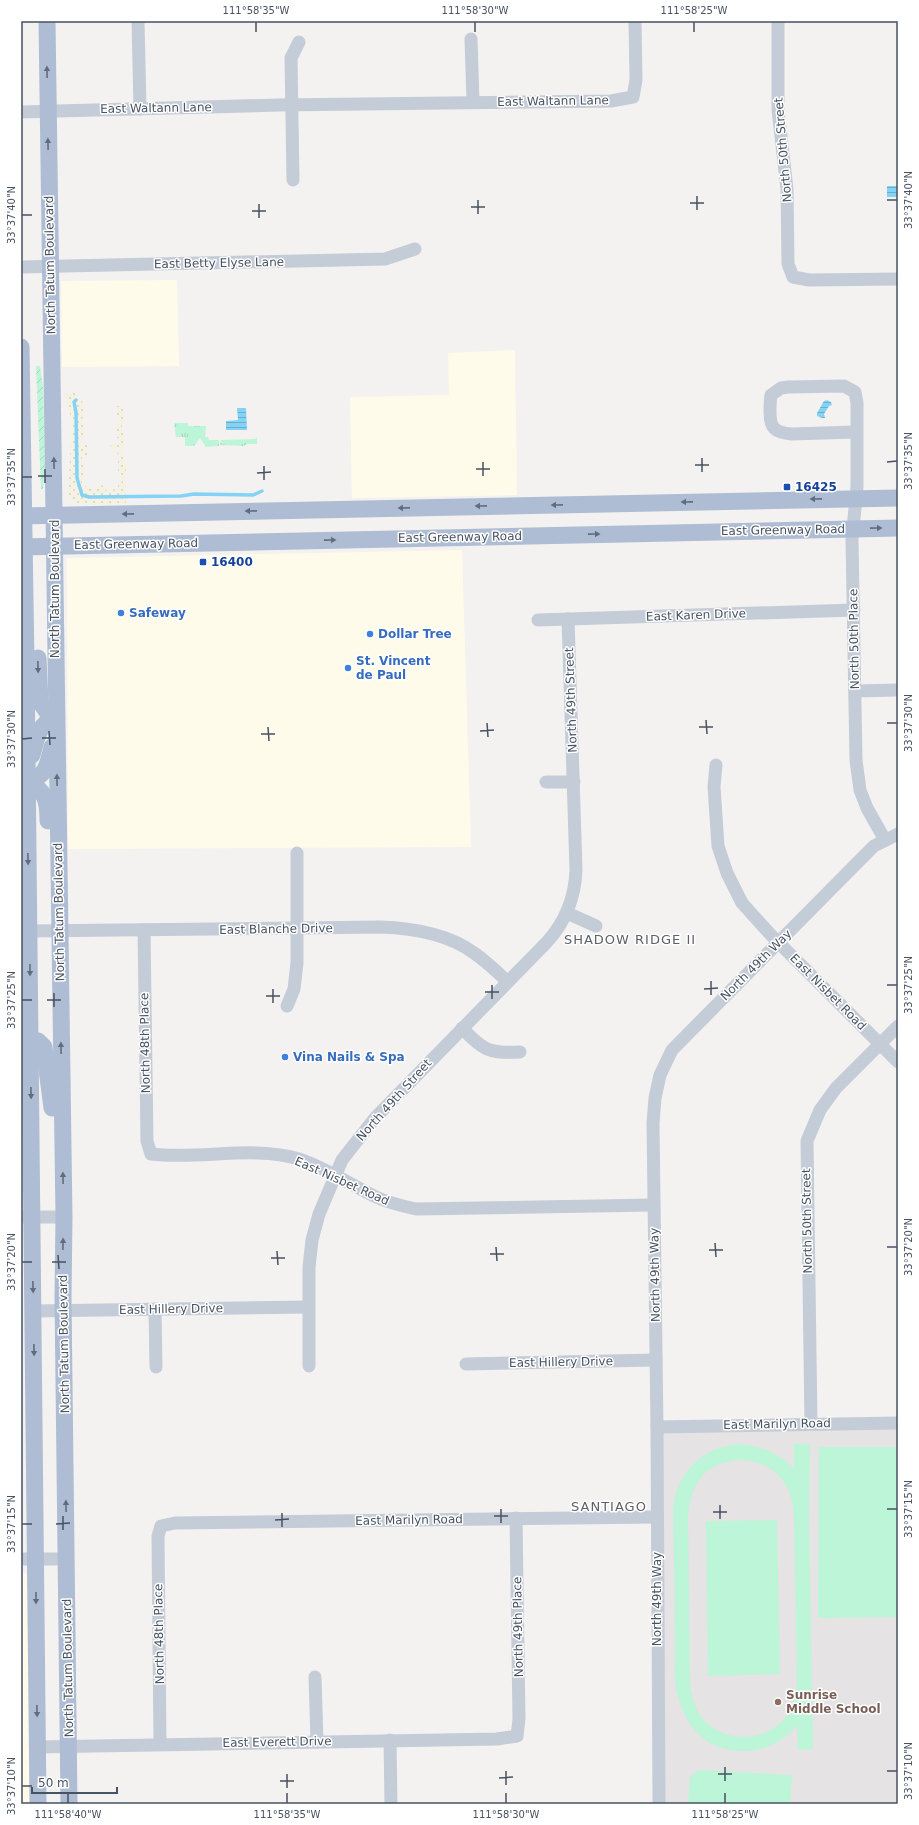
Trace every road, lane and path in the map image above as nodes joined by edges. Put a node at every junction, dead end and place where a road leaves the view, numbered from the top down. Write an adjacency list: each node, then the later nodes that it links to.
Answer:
1 (47, 21): 10 (main road, North Tatum Boulevard, one-way to 1)
2 (138, 21): 9 (street)
3 (635, 21): 7 (street, East Waltann Lane)
4 (778, 21): 16 (street, North 50th Street)
5 (471, 39): 7 (street)
6 (299, 42): 8 (street)
7 (472, 102): 8 (street, East Waltann Lane)
8 (291, 105): 9 (street, East Waltann Lane); 12 (street)
9 (140, 109): 10 (street, East Waltann Lane)
10 (48, 111): 11 (street, East Waltann Lane); 15 (main road, North Tatum Boulevard, one-way to 10)
11 (21, 112)
12 (292, 180)
13 (415, 249): 15 (street, East Betty Elyse Lane)
14 (21, 266): 15 (street, East Betty Elyse Lane)
15 (50, 266): 22 (main road, North Tatum Boulevard, one-way to 15)
16 (898, 278)
17 (21, 347): 21 (main road)
18 (856, 432): 18 (street, North 50th Place); 19 (street, North 50th Place)
19 (856, 498): 20 (main road); 22 (main road, one-way to 22); 24 (street, North 50th Place)
20 (898, 498)
21 (23, 516): 22 (main road); 26 (main road)
22 (54, 516): 25 (main road, North Tatum Boulevard)
23 (898, 528): 24 (main road, East Greenway Road, one-way to 23)
24 (853, 529): 25 (main road, East Greenway Road, one-way to 24); 28 (street, North 50th Place)
25 (54, 546): 26 (main road, East Greenway Road); 33 (main road, North Tatum Boulevard)
26 (23, 547): 27 (main road)
27 (25, 602): 33 (main road, one-way to 33); 35 (main road)
28 (854, 610): 29 (street, East Karen Drive); 32 (street, North 50th Place)
29 (568, 619): 30 (street, East Karen Drive); 37 (street, North 49th Street)
30 (538, 620)
31 (898, 690): 32 (street)
32 (855, 691): 39 (street, North 50th Place)
33 (56, 716): 35 (main road); 46 (main road, North Tatum Boulevard, one-way to 33)
34 (716, 765): 47 (street, East Nisbet Road)
35 (28, 781): 45 (main road, one-way to 45); 46 (main road)
36 (546, 782): 37 (street)
37 (574, 782): 41 (street, North 49th Street)
38 (898, 834): 39 (street, North 49th Way)
39 (885, 840): 47 (street, North 49th Way)
40 (297, 853): 43 (street)
41 (567, 913): 42 (street); 48 (street, North 49th Street)
42 (596, 926)
43 (298, 928): 44 (street, East Blanche Drive); 48 (street, East Blanche Drive); 49 (street)
44 (144, 930): 46 (street, East Blanche Drive); 57 (street, North 48th Place)
45 (29, 931): 46 (street, East Blanche Drive); 52 (main road, one-way to 52)
46 (60, 931): 56 (main road, North Tatum Boulevard, one-way to 46)
47 (778, 942): 53 (street, East Nisbet Road); 59 (street, North 49th Way)
48 (507, 981): 51 (street, North 49th Street)
49 (287, 1006)
50 (898, 1026): 53 (street)
51 (462, 1028): 54 (street); 58 (street, North 49th Street)
52 (30, 1040): 56 (main road); 61 (main road, one-way to 61)
53 (880, 1044): 55 (street, East Nisbet Road); 71 (street, North 50th Street)
54 (520, 1052)
55 (898, 1062)
56 (62, 1136): 60 (main road, North Tatum Boulevard, one-way to 56)
57 (152, 1154): 58 (street, East Nisbet Road)
58 (335, 1176): 59 (street, East Nisbet Road); 62 (street, North 49th Street)
59 (653, 1205): 66 (street, North 49th Way)
60 (64, 1216): 61 (street); 65 (main road, North Tatum Boulevard, one-way to 60)
61 (27, 1217): 64 (main road, one-way to 64)
62 (308, 1308): 63 (street, East Hillery Drive); 68 (street, North 49th Street)
63 (155, 1309): 65 (street, East Hillery Drive); 69 (street)
64 (34, 1311): 65 (street, East Hillery Drive); 76 (main road, one-way to 76)
65 (63, 1311): 77 (main road, North Tatum Boulevard, one-way to 65)
66 (656, 1360): 67 (street, East Hillery Drive); 72 (street, North 49th Way)
67 (466, 1364)
68 (309, 1366)
69 (156, 1368)
70 (898, 1423): 71 (street, East Marilyn Road)
71 (811, 1424): 72 (street, East Marilyn Road)
72 (657, 1427): 73 (street, North 49th Way)
73 (657, 1517): 74 (street, East Marilyn Road); 88 (street, North 49th Way)
74 (516, 1518): 75 (street, East Marilyn Road); 79 (street, North 49th Place)
75 (161, 1526): 82 (street, North 48th Place)
76 (28, 1559): 77 (street); 84 (main road, one-way to 84)
77 (66, 1559): 83 (main road, North Tatum Boulevard)
78 (315, 1677): 81 (street)
79 (516, 1736): 80 (street, East Everett Drive)
80 (390, 1740): 81 (street, East Everett Drive); 87 (street)
81 (317, 1742): 82 (street, East Everett Drive)
82 (160, 1744): 83 (street, East Everett Drive)
83 (68, 1746): 84 (street, East Everett Drive); 86 (main road, North Tatum Boulevard)
84 (37, 1747): 85 (main road)
85 (38, 1804)
86 (69, 1804)
87 (391, 1804)
88 (659, 1804)

